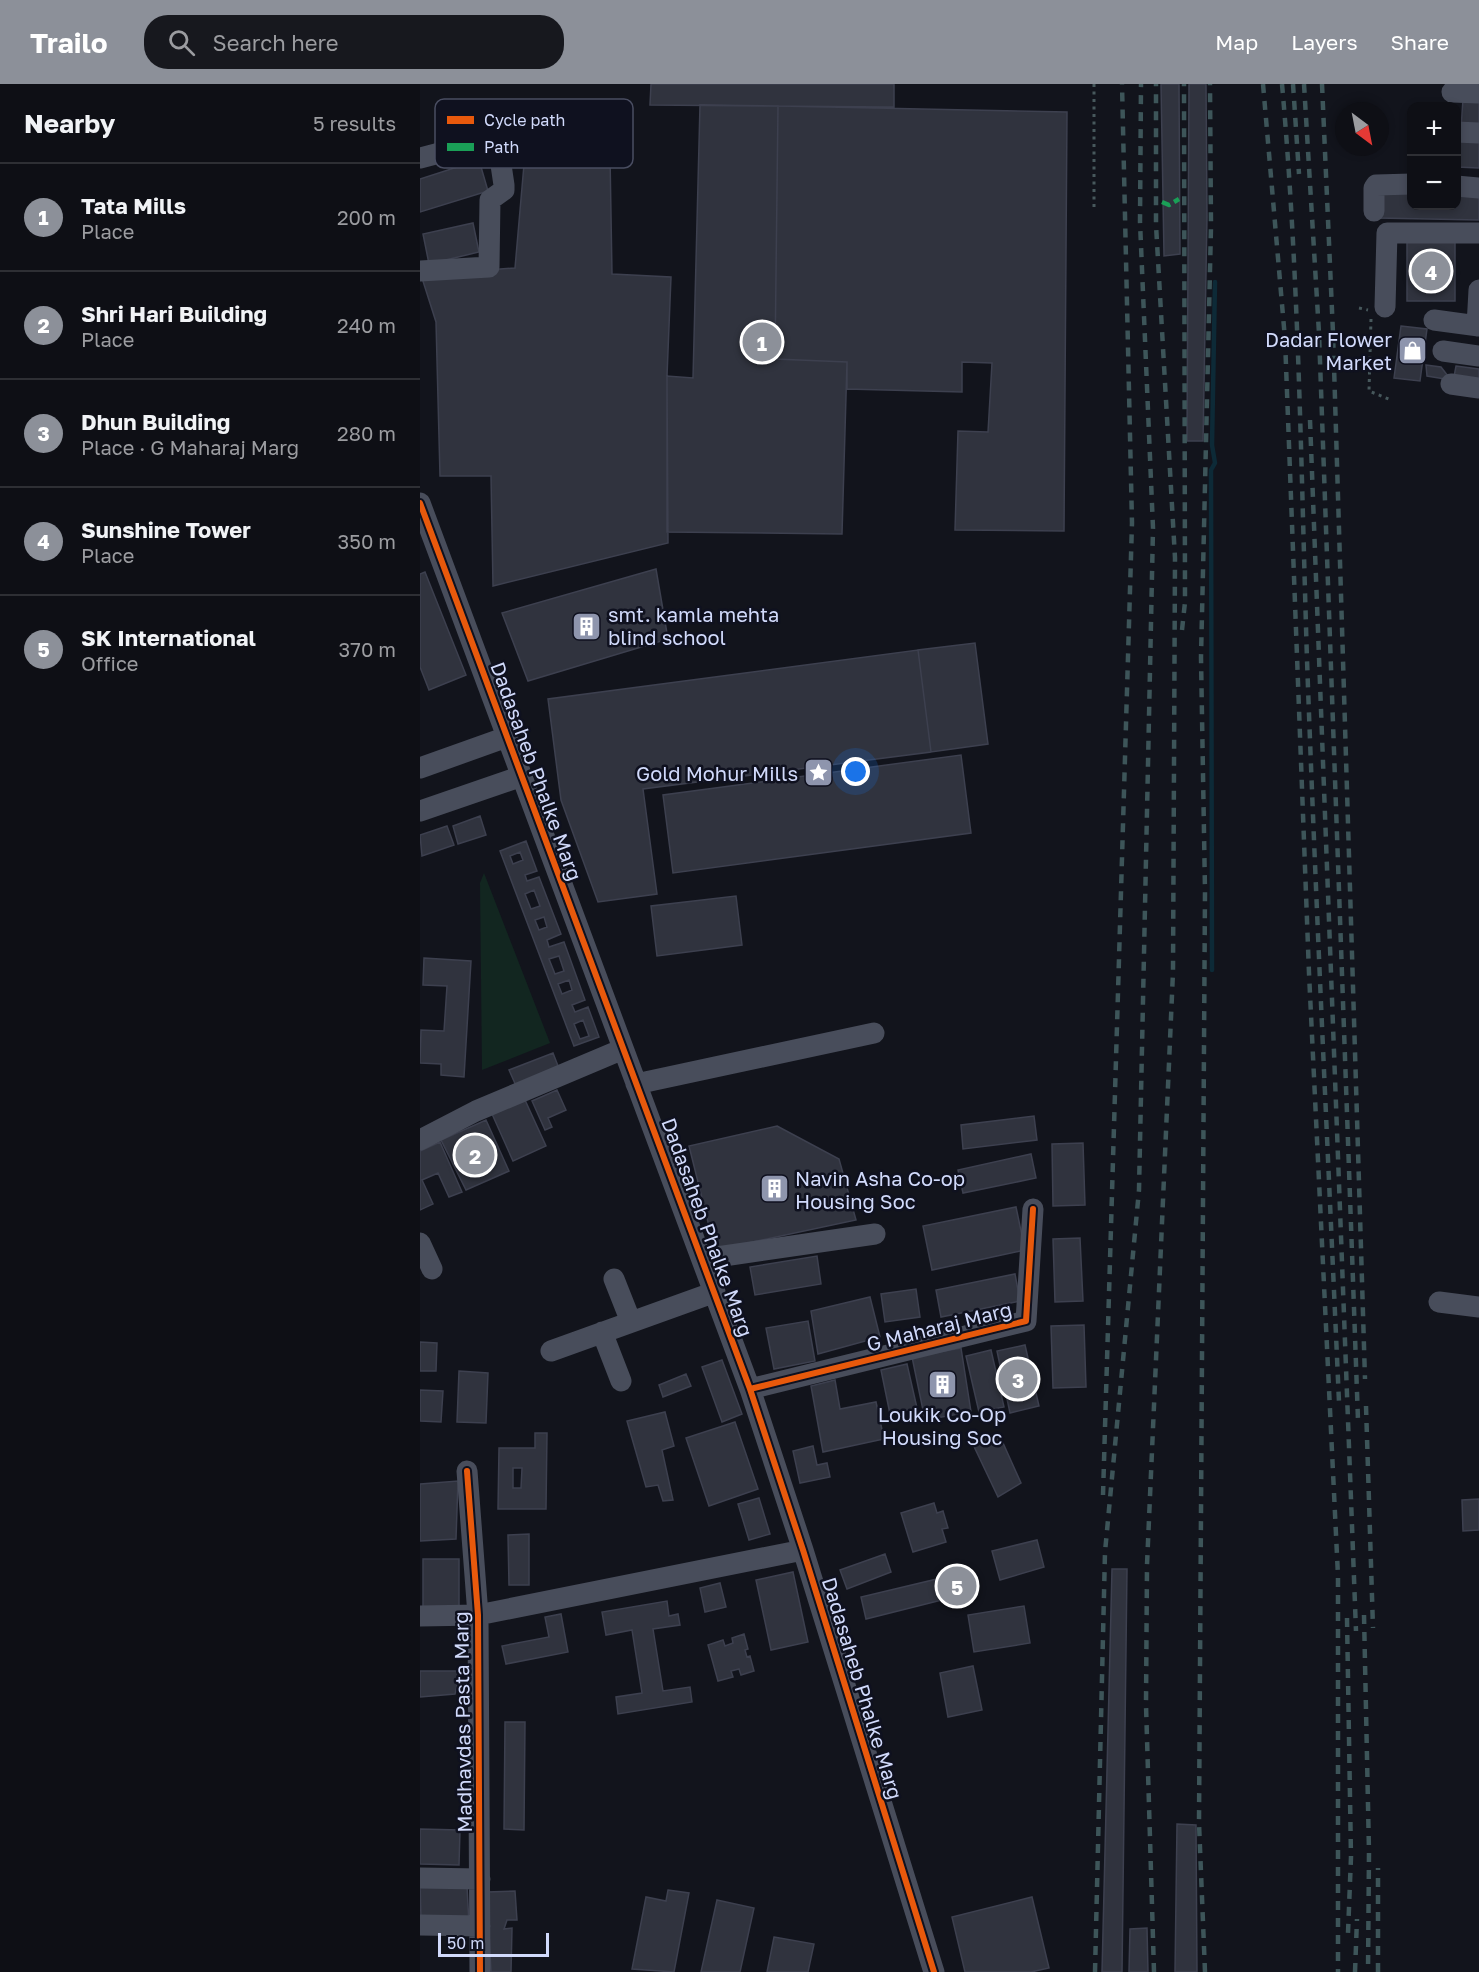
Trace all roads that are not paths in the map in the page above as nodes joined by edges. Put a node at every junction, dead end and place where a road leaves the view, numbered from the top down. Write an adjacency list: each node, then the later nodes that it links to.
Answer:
1 (1479, 93): 2 (street)
2 (1452, 94)
3 (1461, 132): 4 (street)
4 (1479, 133)
5 (435, 154): 6 (street)
6 (420, 158)
7 (501, 168): 15 (street)
8 (1461, 172): 9 (street)
9 (1479, 173)
10 (1407, 184): 13 (street)
11 (1461, 186): 12 (street)
12 (1479, 188)
13 (1374, 211)
14 (1479, 233): 17 (street)
15 (421, 268)
16 (1479, 290): 19 (street)
17 (1378, 309)
18 (1434, 320): 19 (street)
19 (1478, 326)
20 (1443, 351): 21 (street)
21 (1479, 356)
22 (1451, 384): 23 (street)
23 (1479, 388)
24 (420, 503): 25 (street, Dadasaheb Phalke Marg)
25 (507, 737): 26 (street); 27 (street, Dadasaheb Phalke Marg)
26 (420, 768)
27 (522, 776): 28 (street); 30 (street, Dadasaheb Phalke Marg)
28 (420, 811)
29 (874, 1033): 31 (street)
30 (623, 1049): 31 (street, Dadasaheb Phalke Marg); 32 (street)
31 (636, 1084): 36 (street, Dadasaheb Phalke Marg)
32 (420, 1140)
33 (1033, 1209): 46 (street, G Maharaj Marg)
34 (875, 1234): 36 (street)
35 (420, 1243): 37 (street)
36 (703, 1258): 39 (street, Dadasaheb Phalke Marg)
37 (432, 1269)
38 (614, 1279): 42 (street)
39 (715, 1292): 42 (street); 46 (street, Dadasaheb Phalke Marg)
40 (1439, 1302): 41 (street)
41 (1479, 1307)
42 (631, 1322): 43 (street)
43 (602, 1332): 44 (street); 45 (street)
44 (551, 1351)
45 (621, 1381)
46 (750, 1389): 48 (street, Dadasaheb Phalke Marg)
47 (467, 1471): 49 (street, Madhavdas Pasta Marg)
48 (803, 1550): 49 (street); 56 (street, Dadasaheb Phalke Marg)
49 (478, 1615): 50 (street); 52 (street, Madhavdas Pasta Marg)
50 (420, 1616)
51 (420, 1878): 52 (street)
52 (480, 1879): 54 (street, Madhavdas Pasta Marg)
53 (420, 1925): 54 (street)
54 (480, 1926): 55 (street, Madhavdas Pasta Marg)
55 (480, 1972)
56 (934, 1972)

